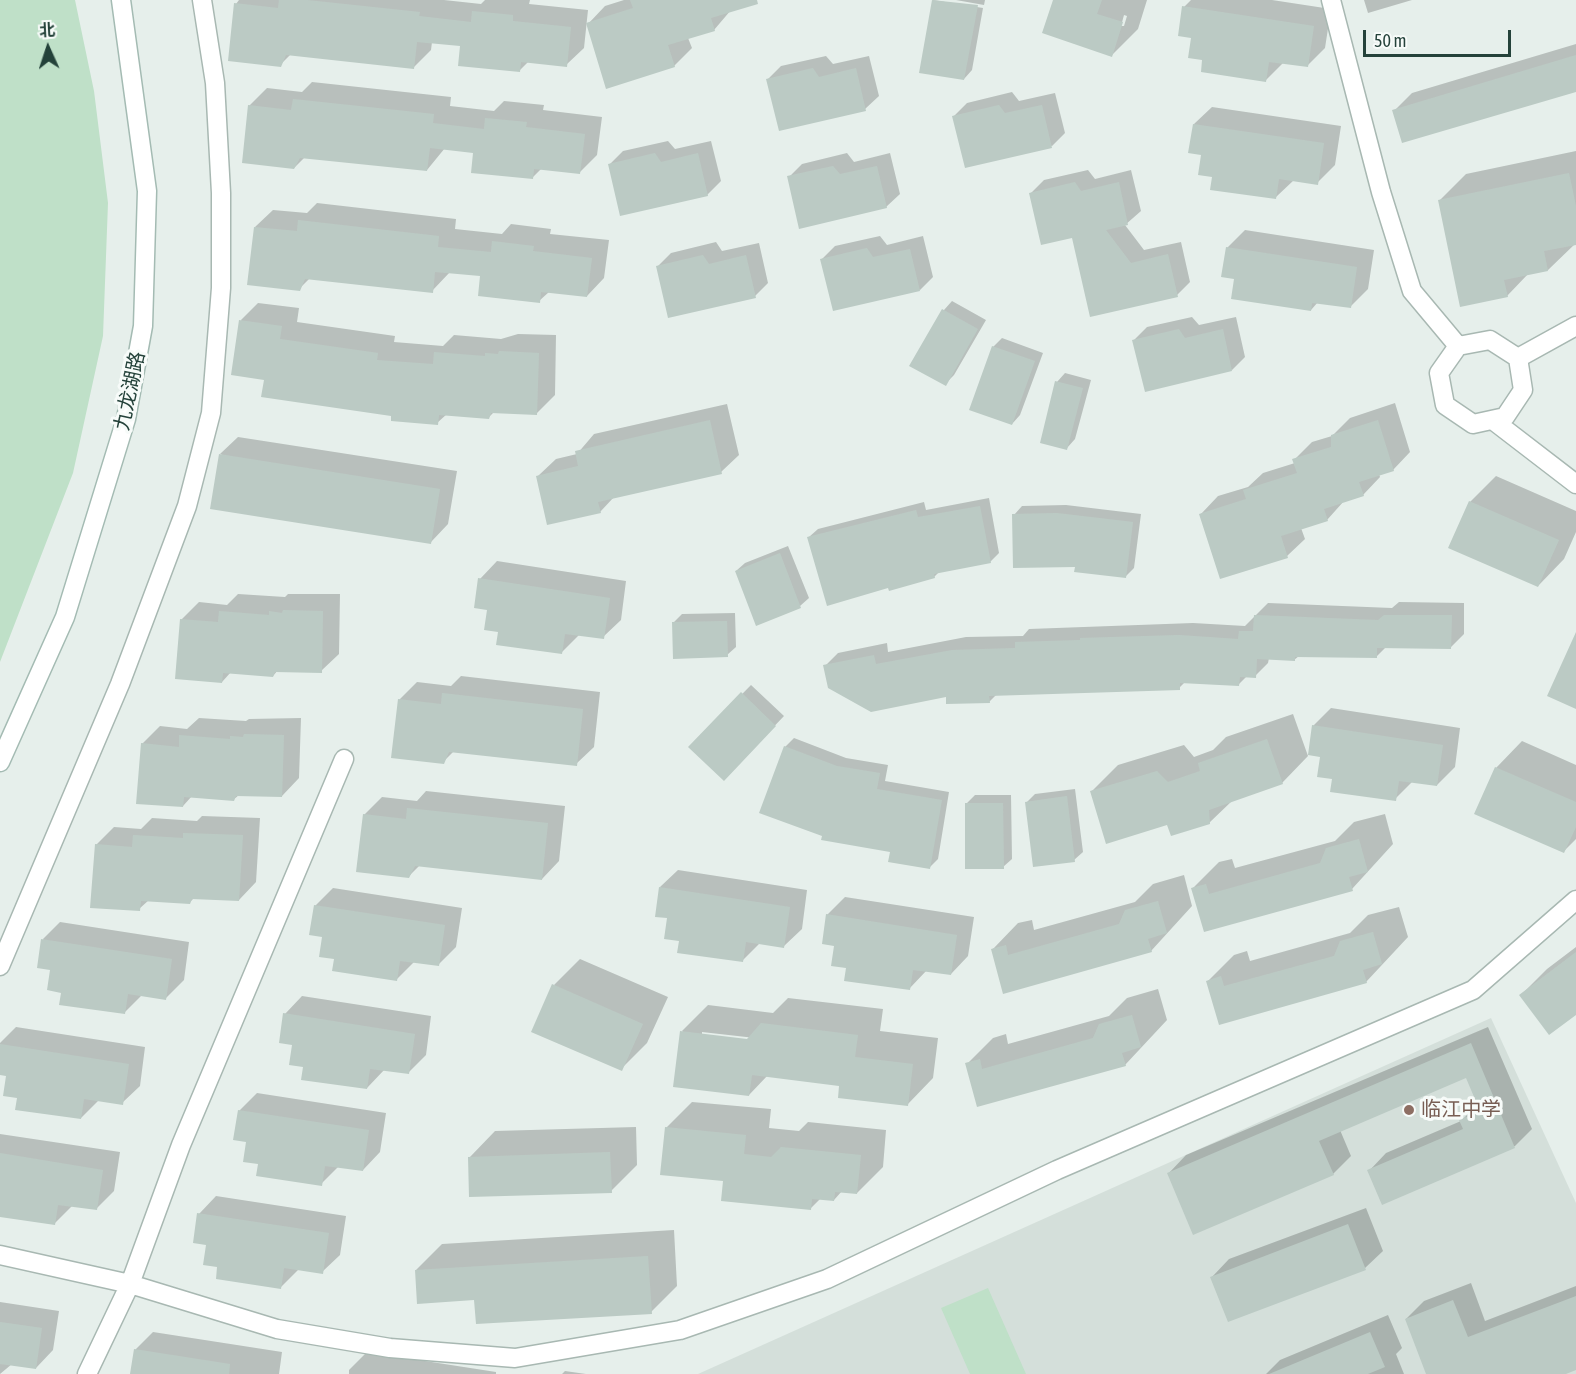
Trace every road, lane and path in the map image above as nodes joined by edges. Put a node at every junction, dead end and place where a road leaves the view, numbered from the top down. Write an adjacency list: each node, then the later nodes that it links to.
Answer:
1 (121, 0): 10 (street, 九龙湖路)
2 (202, 0): 12 (street)
3 (1331, 0): 5 (street)
4 (1576, 326): 6 (street)
5 (1458, 346): 6 (street); 7 (street)
6 (1518, 358): 7 (street)
7 (1494, 421): 8 (street)
8 (1576, 484)
9 (344, 759): 14 (street)
10 (0, 762)
11 (1576, 900): 15 (street)
12 (0, 966)
13 (0, 1254): 14 (street)
14 (130, 1284): 15 (street); 16 (street)
15 (515, 1366)
16 (87, 1374)

